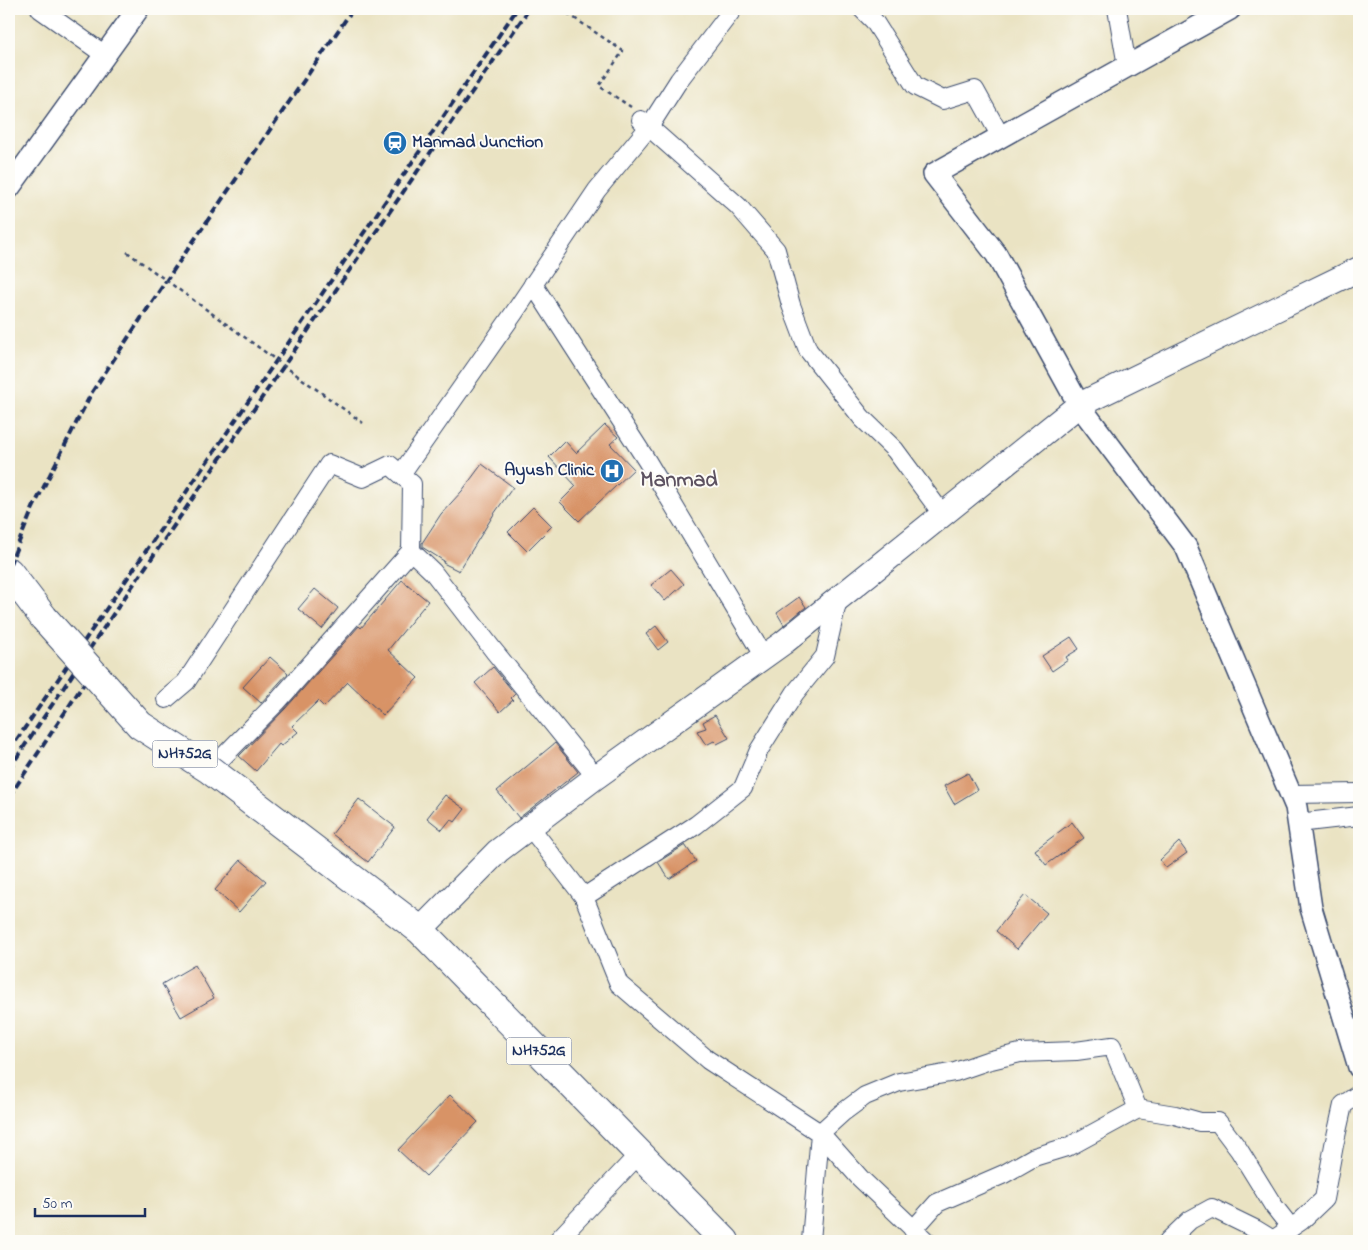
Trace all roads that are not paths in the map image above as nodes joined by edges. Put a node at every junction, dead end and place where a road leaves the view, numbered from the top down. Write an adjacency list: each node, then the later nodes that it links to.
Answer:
1 (40, 9): 7 (street)
2 (138, 9): 7 (street)
3 (733, 9): 9 (street)
4 (862, 9): 10 (street)
5 (1117, 9): 8 (street)
6 (1230, 9): 8 (street)
7 (105, 55): 11 (street)
8 (1126, 66): 10 (street)
9 (642, 119): 13 (street); 16 (street)
10 (1001, 137): 14 (street)
11 (9, 188)
12 (1359, 269): 14 (main road)
13 (533, 284): 15 (street); 20 (street)
14 (1078, 406): 16 (main road); 25 (street)
15 (401, 474): 17 (street); 21 (street)
16 (943, 515): 19 (main road)
17 (411, 551): 22 (street); 23 (street)
18 (9, 572): 22 (highway, NH752G, bridge)
19 (838, 599): 20 (main road); 29 (street)
20 (764, 657): 23 (main road)
21 (166, 699)
22 (210, 770): 30 (highway, NH752G, bridge)
23 (596, 777): 28 (main road)
24 (1359, 792): 25 (street)
25 (1290, 794): 27 (street)
26 (1359, 816): 27 (street)
27 (1298, 823): 31 (street)
28 (530, 827): 29 (street); 30 (main road)
29 (584, 897): 34 (street)
30 (420, 930): 35 (highway, NH752G)
31 (1359, 1067)
32 (1359, 1094): 36 (street)
33 (1138, 1109): 34 (street); 36 (street); 37 (street)
34 (820, 1133): 37 (street); 40 (street)
35 (639, 1154): 38 (street); 39 (highway, NH752G)
36 (1291, 1228): 41 (street)
37 (919, 1235)
38 (557, 1241)
39 (725, 1241)
40 (811, 1241)
41 (1168, 1241)

